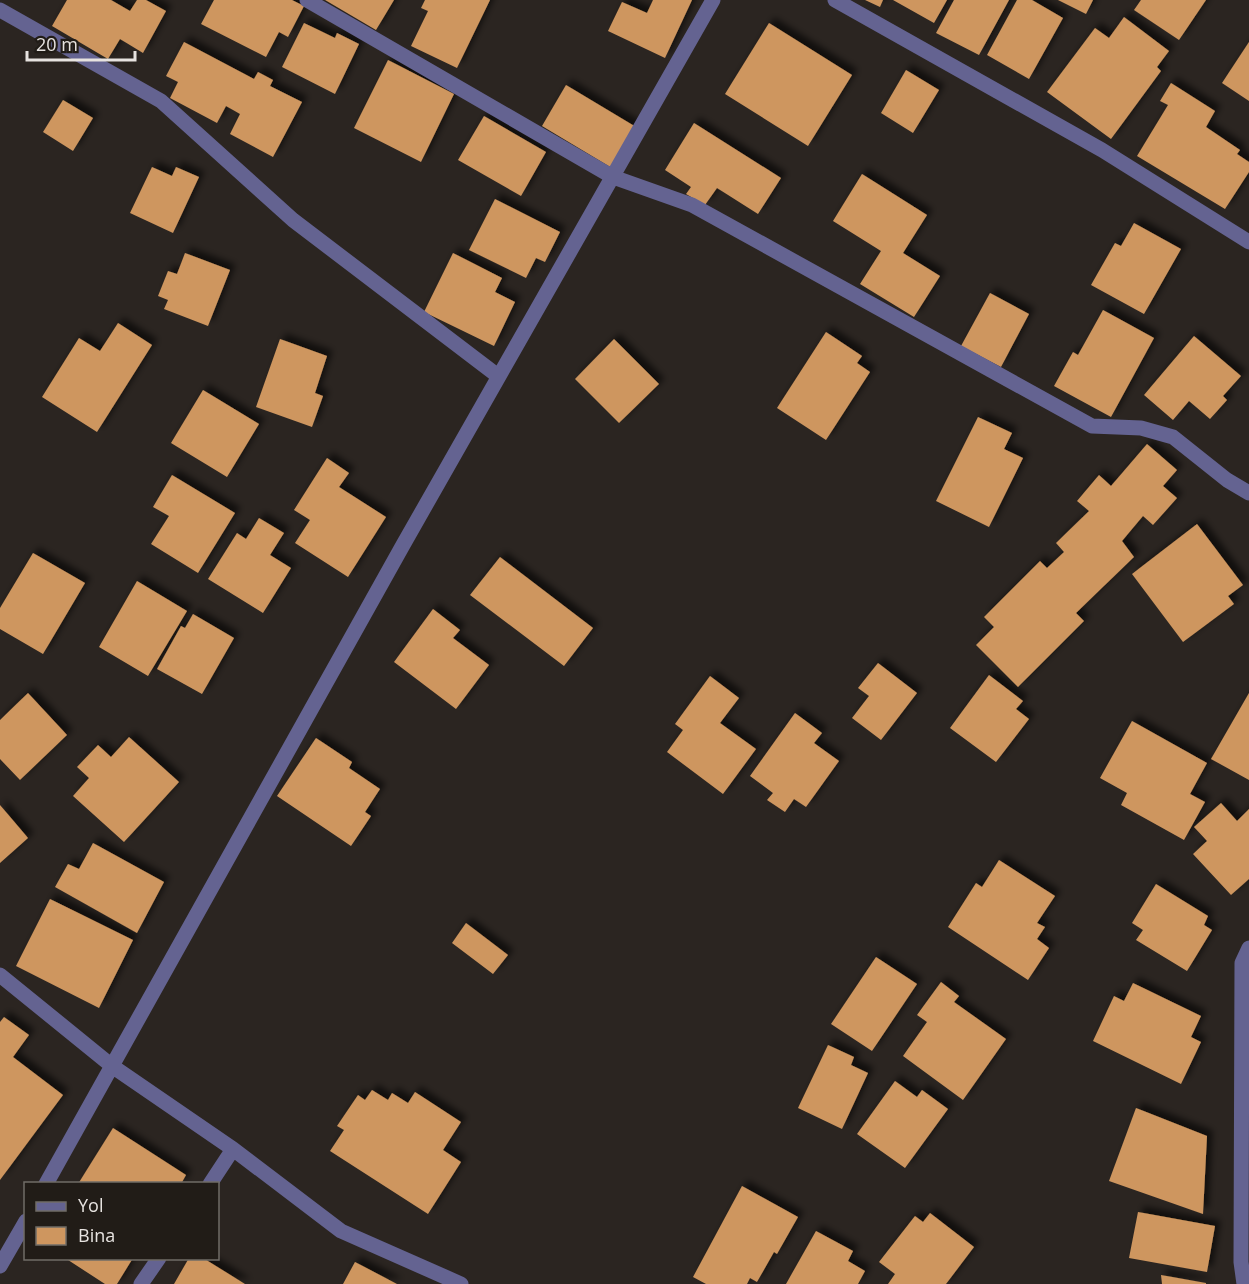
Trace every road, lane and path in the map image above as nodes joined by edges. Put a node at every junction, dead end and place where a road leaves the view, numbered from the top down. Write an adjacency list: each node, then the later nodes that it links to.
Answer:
1 (307, 0): 5 (street)
2 (713, 0): 5 (street)
3 (835, 0): 6 (street)
4 (0, 10): 7 (street)
5 (613, 177): 7 (street); 8 (street)
6 (1249, 242)
7 (498, 376): 11 (street)
8 (1249, 493)
9 (1249, 948): 20 (street)
10 (0, 975): 11 (street)
11 (112, 1066): 12 (street); 13 (street)
12 (233, 1149): 14 (street); 19 (street)
13 (47, 1182)
14 (211, 1182)
15 (24, 1224): 17 (street)
16 (158, 1260): 18 (street)
17 (0, 1266)
18 (141, 1284)
19 (461, 1284)
20 (1244, 1284)

